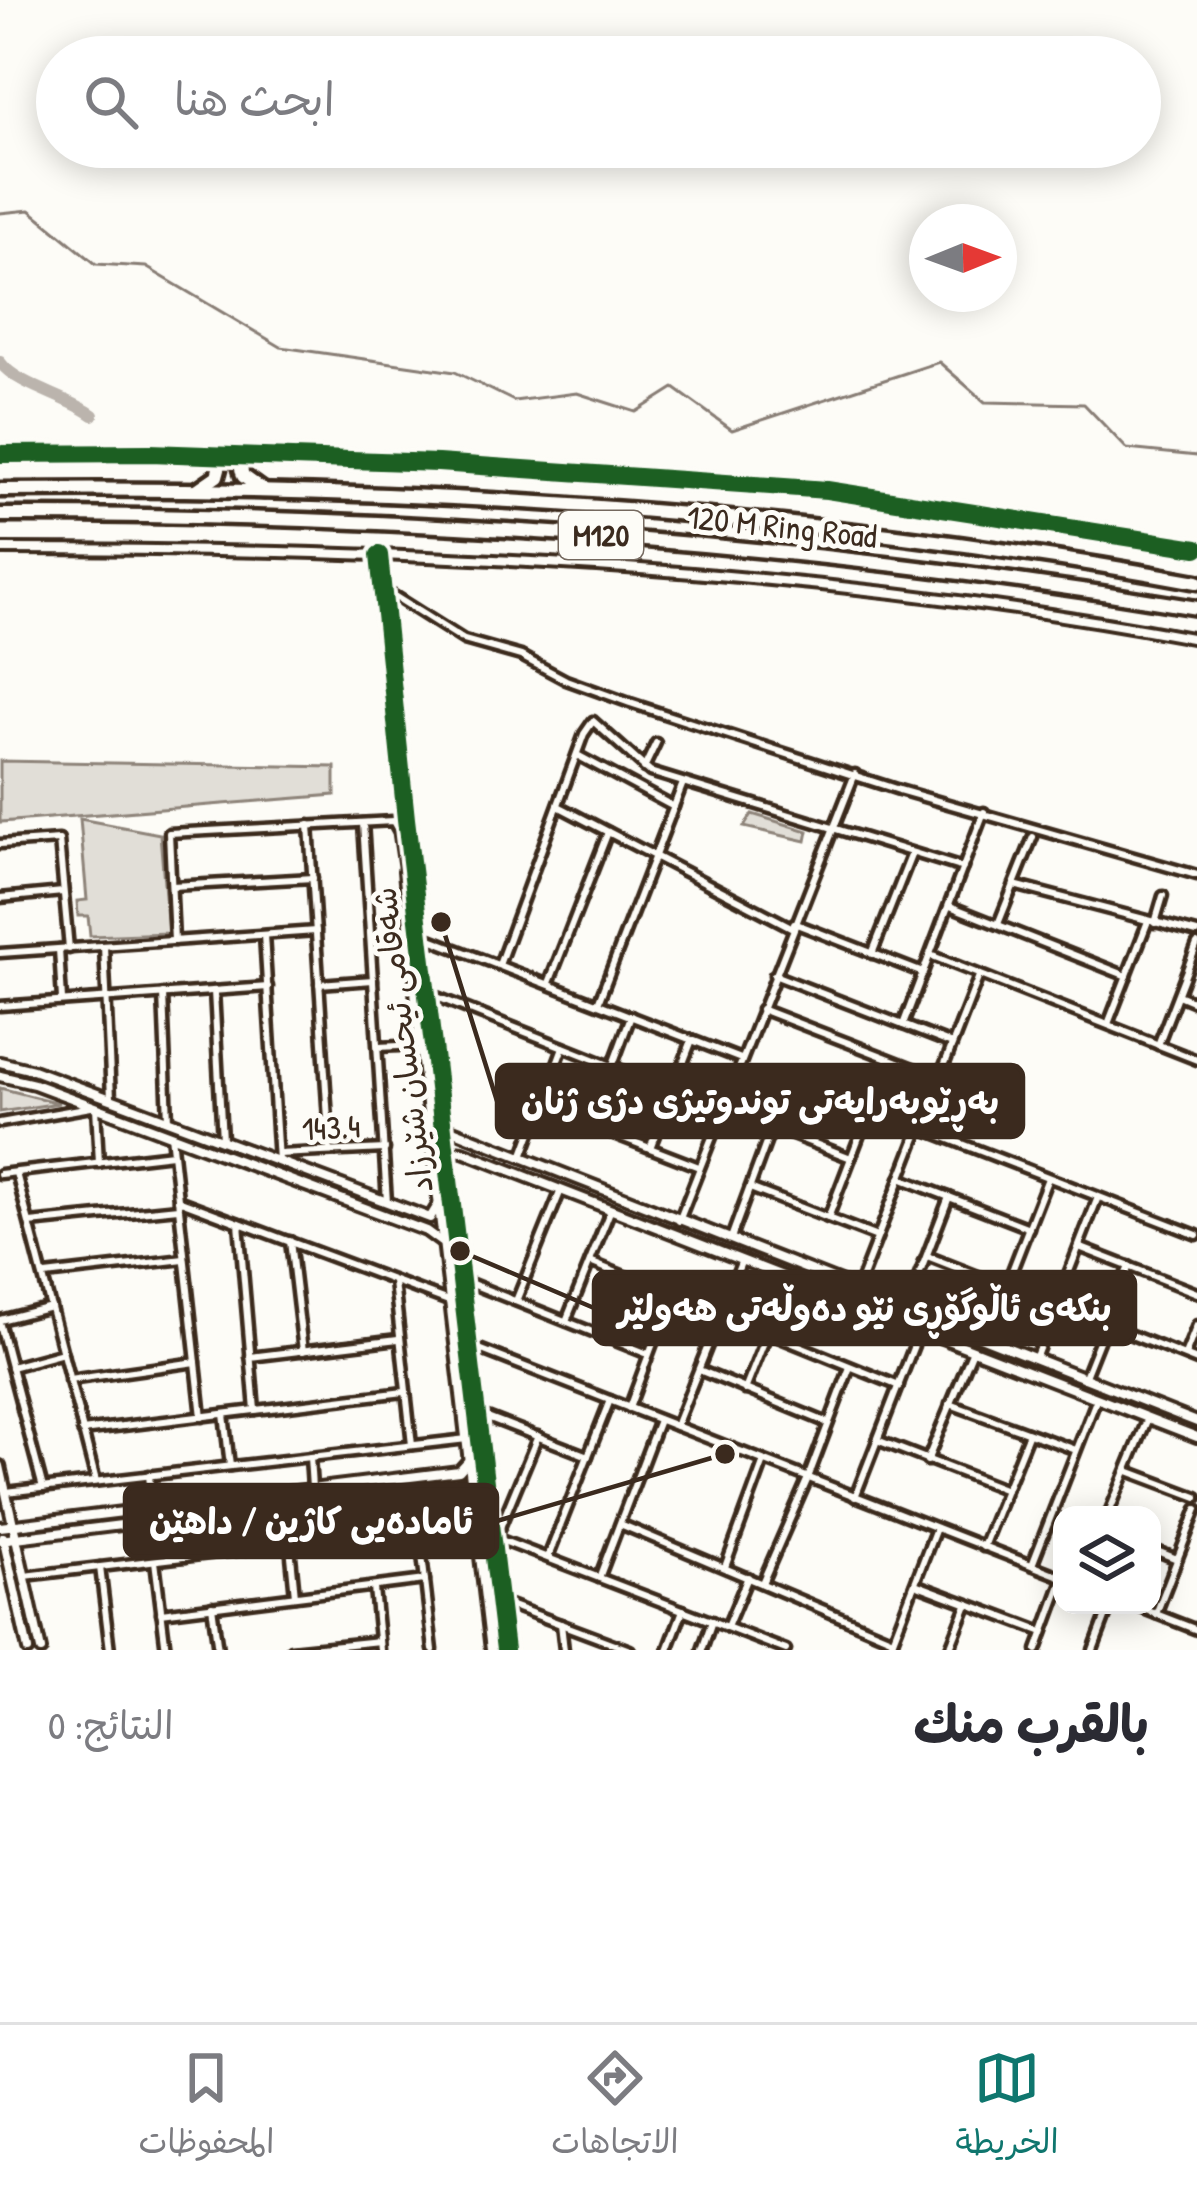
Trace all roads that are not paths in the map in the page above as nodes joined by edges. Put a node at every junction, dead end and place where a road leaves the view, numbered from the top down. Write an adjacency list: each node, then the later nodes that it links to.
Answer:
1 (0, 454): 2 (street)
2 (230, 454): 4 (highway); 5 (highway); 7 (street)
3 (0, 490): 4 (highway, 120 M Ring Road / M120)
4 (195, 490): 5 (highway, 120 M Ring Road / M120)
5 (266, 492): 10 (highway, 120 M Ring Road / M120)
6 (0, 514): 12 (highway, 120 M Ring Road / M120)
7 (1197, 548)
8 (0, 549): 9 (street)
9 (379, 555): 11 (street, شەقامی ئیحسان شێرزاد); 13 (street)
10 (1197, 582)
11 (383, 589): 17 (street); 28 (street, شەقامی ئیحسان شێرزاد)
12 (1197, 608)
13 (1197, 639)
14 (656, 743): 16 (street)
15 (577, 755): 16 (street); 19 (street); 20 (street)
16 (644, 768): 18 (street)
17 (855, 774): 21 (street); 24 (street)
18 (683, 783): 20 (street); 24 (street)
19 (560, 807): 25 (street); 55 (street)
20 (674, 807): 30 (street)
21 (984, 812): 31 (street); 33 (street)
22 (363, 823): 23 (street); 32 (street); 60 (street)
23 (309, 825): 34 (street); 36 (street)
24 (831, 828): 29 (street); 43 (street)
25 (608, 832): 30 (street); 61 (street)
26 (1033, 838): 35 (street)
27 (0, 844): 37 (street)
28 (410, 852): 32 (street, شەقامی ئیحسان شێرزاد); 45 (street, شەقامی ئیحسان شێرزاد)
29 (912, 853): 31 (street); 53 (street)
30 (655, 856): 43 (street); 70 (street)
31 (963, 868): 40 (street)
32 (404, 871): 79 (street, شەقامی ئیحسان شێرزاد)
33 (1197, 875)
34 (313, 878): 36 (street); 44 (street)
35 (1014, 885): 41 (street); 42 (street)
36 (171, 886): 48 (street)
37 (64, 892): 39 (street); 51 (street)
38 (1163, 896): 41 (street)
39 (0, 898)
40 (950, 906): 42 (street); 54 (street)
41 (1152, 922): 46 (street); 59 (street)
42 (998, 924): 59 (street)
43 (793, 925): 53 (street); 57 (street)
44 (316, 931): 47 (street); 62 (street)
45 (420, 934): 55 (street); 65 (street, شەقامی ئیحسان شێرزاد)
46 (1197, 934)
47 (264, 935): 48 (street); 63 (street)
48 (174, 941): 50 (street)
49 (1197, 944): 67 (street)
50 (104, 946): 51 (street); 68 (street)
51 (64, 949): 52 (street); 69 (street)
52 (0, 953)
53 (872, 954): 56 (street)
54 (930, 955): 56 (street); 58 (street)
55 (499, 965): 61 (street)
56 (922, 973): 75 (street)
57 (774, 975): 73 (street); 75 (street)
58 (979, 976): 76 (street); 78 (street)
59 (1127, 976): 76 (street)
60 (373, 980): 62 (street); 81 (street)
61 (549, 983): 70 (street)
62 (319, 984): 109 (street)
63 (268, 987): 64 (street); 112 (street)
64 (214, 991): 66 (street); 105 (street)
65 (427, 993): 82 (street); 88 (street, شەقامی ئیحسان شێرزاد)
66 (163, 994): 68 (street); 97 (street)
67 (1178, 995): 71 (street); 80 (street)
68 (107, 998): 69 (street); 93 (street)
69 (62, 1001): 72 (street)
70 (598, 1003): 74 (street)
71 (1197, 1003)
72 (0, 1006)
73 (761, 1009): 83 (street); 84 (street)
74 (631, 1016): 77 (street); 87 (street)
75 (903, 1025): 78 (street)
76 (1108, 1025): 80 (street)
77 (692, 1040): 84 (street); 92 (street)
78 (952, 1044): 91 (street)
79 (420, 1045): 81 (street); 89 (street, شەقامی ئیحسان شێرزاد)
80 (1158, 1045): 85 (street)
81 (378, 1047): 108 (street)
82 (562, 1047): 87 (street); 94 (street)
83 (889, 1058): 91 (street); 113 (street)
84 (741, 1059): 96 (street)
85 (1197, 1060)
86 (0, 1062): 93 (street)
87 (612, 1067): 92 (street)
88 (436, 1072): 89 (street); 99 (street, شەقامی ئیحسان شێرزاد)
89 (423, 1074): 128 (street, شەقامی ئیحسان شێرزاد)
90 (0, 1076): 95 (street)
91 (939, 1078): 101 (street)
92 (672, 1090): 107 (street)
93 (112, 1099): 97 (street)
94 (541, 1106): 107 (street); 114 (street)
95 (95, 1107): 98 (street); 103 (street); 115 (street)
96 (723, 1108): 100 (street); 117 (street)
97 (168, 1120): 102 (street)
98 (0, 1123)
99 (442, 1124): 104 (street); 116 (street, شەقامی ئیحسان شێرزاد)
100 (772, 1127): 113 (street); 122 (street)
101 (920, 1128): 120 (street); 121 (street)
102 (201, 1132): 105 (street); 106 (street)
103 (170, 1135): 106 (street); 111 (street)
104 (467, 1139): 110 (street); 114 (street)
105 (222, 1140): 112 (street)
106 (196, 1145): 137 (street)
107 (650, 1148): 117 (street)
108 (385, 1149): 109 (street, 143.4); 126 (street)
109 (330, 1151): 112 (street, 143.4)
110 (463, 1152): 116 (street); 123 (street)
111 (172, 1154): 115 (street); 127 (street)
112 (278, 1157): 126 (street)
113 (851, 1158): 131 (street)
114 (521, 1160): 132 (street)
115 (98, 1163): 118 (street)
116 (447, 1165): 153 (street, شەقامی ئیحسان شێرزاد)
117 (700, 1168): 132 (street)
118 (16, 1172): 119 (street); 134 (street)
119 (0, 1174)
120 (900, 1178): 124 (street); 139 (street)
121 (1048, 1178): 125 (street); 135 (street)
122 (750, 1188): 131 (street); 141 (street)
123 (560, 1190): 129 (street); 159 (street)
124 (949, 1197): 135 (street); 145 (street)
125 (1098, 1198): 138 (street); 144 (street)
126 (386, 1202): 130 (street)
127 (178, 1204): 133 (street); 134 (street); 146 (street)
128 (439, 1204): 130 (street); 143 (street, شەقامی ئیحسان شێرزاد)
129 (610, 1209): 142 (street); 148 (street)
130 (430, 1218): 137 (street)
131 (828, 1218): 139 (street)
132 (679, 1221): 136 (street)
133 (239, 1222): 140 (street); 180 (street)
134 (30, 1223): 150 (street)
135 (1029, 1228): 154 (street)
136 (700, 1229): 141 (street); 142 (street)
137 (426, 1231): 143 (street)
138 (1197, 1235)
139 (878, 1237): 155 (street)
140 (290, 1241): 152 (street); 176 (street)
141 (729, 1241): 155 (street)
142 (694, 1242): 147 (street)
143 (444, 1246): 158 (street, شەقامی ئیحسان شێرزاد)
144 (1079, 1247): 149 (street); 160 (street)
145 (927, 1256): 154 (street); 162 (street)
146 (184, 1258): 150 (street); 183 (street)
147 (742, 1260): 151 (street); 163 (street)
148 (590, 1262): 157 (street); 164 (street)
149 (1129, 1266): 156 (street); 166 (street)
150 (43, 1275): 161 (street)
151 (789, 1279): 169 (street); 170 (street)
152 (394, 1280): 158 (street); 171 (street)
153 (461, 1280): 159 (street); 174 (street, شەقامی ئیحسان شێرزاد)
154 (1006, 1287): 160 (street)
155 (857, 1290): 162 (street)
156 (1197, 1293)
157 (671, 1295): 163 (street); 178 (street)
158 (451, 1301): 193 (street, شەقامی ئیحسان شێرزاد)
159 (516, 1301): 164 (street)
160 (1055, 1306): 181 (street)
161 (51, 1307): 165 (street); 177 (street)
162 (906, 1310): 168 (street)
163 (721, 1315): 186 (street)
164 (566, 1321): 178 (street)
165 (0, 1323): 173 (street)
166 (1106, 1325): 179 (street); 187 (street)
167 (1197, 1325): 179 (street)
168 (948, 1326): 172 (street); 181 (street)
169 (920, 1330): 172 (street); 189 (street)
170 (768, 1333): 185 (street); 190 (street)
171 (398, 1339): 176 (street); 191 (street)
172 (944, 1339): 175 (street)
173 (2, 1344): 184 (street)
174 (469, 1345): 192 (street, شەقامی ئیحسان شێرزاد); 195 (street)
175 (973, 1350): 194 (street); 196 (street)
176 (303, 1351): 180 (street)
177 (63, 1353): 184 (street); 188 (street)
178 (648, 1354): 197 (street)
179 (1185, 1356): 182 (street)
180 (250, 1357): 198 (street)
181 (1035, 1359): 187 (street)
182 (1197, 1361)
183 (196, 1362): 188 (street); 201 (street)
184 (11, 1367): 228 (street)
185 (850, 1367): 189 (street); 205 (street)
186 (699, 1370): 190 (street); 206 (street)
187 (1084, 1378): 204 (street)
188 (69, 1380): 207 (street)
189 (899, 1386): 212 (street)
190 (745, 1390): 205 (street)
191 (404, 1392): 198 (street); 213 (street)
192 (474, 1392): 193 (street); 199 (street, شەقامی ئیحسان شێرزاد)
193 (462, 1394): 211 (street, شەقامی ئیحسان شێرزاد)
194 (1097, 1398): 202 (street); 214 (street)
195 (610, 1400): 197 (street); 215 (street)
196 (950, 1404): 208 (street); 219 (street)
197 (628, 1408): 203 (street)
198 (256, 1410): 200 (street)
199 (477, 1413): 209 (street); 249 (street, شەقامی ئیحسان شێرزاد)
200 (224, 1414): 201 (street); 221 (street)
201 (202, 1417): 207 (street)
202 (1148, 1418): 210 (street); 223 (street)
203 (659, 1420): 206 (street); 244 (street)
204 (1197, 1422)
205 (828, 1424): 225 (street)
206 (676, 1426): 218 (street)
207 (82, 1431): 226 (street)
208 (1028, 1435): 214 (street); 230 (street)
209 (538, 1436): 215 (street); 249 (street)
210 (1197, 1437)
211 (467, 1439): 213 (street); 217 (street, شەقامی ئیحسان شێرزاد)
212 (877, 1441): 219 (street); 234 (street)
213 (412, 1445): 216 (street)
214 (1076, 1450): 237 (street)
215 (588, 1456): 256 (street)
216 (310, 1457): 221 (street); 229 (street)
217 (470, 1460): 222 (street); 231 (street, شەقامی ئیحسان شێرزاد)
218 (764, 1461): 225 (street); 262 (street)
219 (927, 1462): 230 (street)
220 (0, 1466): 232 (street)
221 (230, 1466): 224 (street)
222 (460, 1471): 227 (street); 229 (street)
223 (1127, 1471): 235 (street); 238 (street)
224 (149, 1475): 226 (street); 236 (street)
225 (808, 1478): 234 (street); 268 (street)
226 (96, 1481): 228 (street)
227 (461, 1483): 231 (street); 239 (street)
228 (43, 1487): 232 (street)
229 (312, 1488): 233 (street)
230 (1006, 1490): 253 (street)
231 (473, 1491): 243 (street, شەقامی ئیحسان شێرزاد)
232 (6, 1492): 246 (street)
233 (240, 1496): 236 (street); 239 (street)
234 (855, 1496): 247 (street)
235 (1197, 1497)
236 (152, 1506): 246 (street)
237 (1055, 1506)
238 (1112, 1506)
239 (242, 1507): 242 (street)
240 (1197, 1509): 257 (street)
241 (1053, 1511): 259 (street)
242 (182, 1515): 250 (street); 255 (street)
243 (477, 1522): 248 (street); 299 (street, شەقامی ئیحسان شێرزاد)
244 (620, 1524): 262 (street); 265 (street)
245 (0, 1525): 246 (street); 251 (street)
246 (13, 1525): 250 (street)
247 (936, 1528): 253 (street); 269 (street)
248 (418, 1529): 252 (street); 267 (street)
249 (494, 1537): 256 (street); 272 (street, شەقامی ئیحسان شێرزاد)
250 (16, 1538): 251 (street); 263 (street)
251 (2, 1540): 260 (street)
252 (290, 1545): 255 (street); 271 (street)
253 (983, 1546): 259 (street)
254 (1161, 1552): 257 (street)
255 (186, 1557): 258 (street)
256 (548, 1557): 265 (street)
257 (1178, 1559): 273 (street)
258 (155, 1561): 261 (street); 278 (street)
259 (1032, 1565): 264 (street)
260 (5, 1567): 292 (street)
261 (100, 1568): 263 (street); 294 (street)
262 (725, 1568): 266 (street)
263 (25, 1576): 293 (street)
264 (1053, 1576)
265 (599, 1577): 277 (street)
266 (748, 1577): 268 (street); 283 (street)
267 (424, 1580): 270 (street); 298 (street)
268 (761, 1582): 287 (street)
269 (915, 1584): 274 (street); 287 (street)
270 (374, 1586): 271 (street); 288 (street)
271 (295, 1596): 276 (street)
272 (499, 1600): 282 (street); 300 (street, شەقامی ئیحسان شێرزاد)
273 (1161, 1602)
274 (967, 1605): 285 (street); 307 (street)
275 (1053, 1605): 285 (street)
276 (212, 1606): 278 (street); 296 (street)
277 (683, 1610): 281 (street); 303 (street)
278 (161, 1613): 295 (street)
279 (1107, 1614): 309 (street)
280 (1156, 1614): 284 (street)
281 (712, 1622): 283 (street); 304 (street)
282 (561, 1624): 286 (street); 301 (street)
283 (727, 1627): 289 (street)
284 (1197, 1630)
285 (1043, 1632): 308 (street)
286 (586, 1634): 291 (street); 302 (street)
287 (892, 1639): 306 (street)
288 (380, 1645): 290 (street)
289 (763, 1646): 305 (street)
290 (304, 1649): 297 (street)
291 (586, 1649)
292 (28, 1650)
293 (41, 1650)
294 (110, 1650)
295 (166, 1650)
296 (218, 1650)
297 (291, 1650)
298 (433, 1650)
299 (491, 1650)
300 (505, 1650)
301 (564, 1650)
302 (630, 1650)
303 (668, 1650)
304 (702, 1650)
305 (786, 1650)
306 (889, 1650)
307 (949, 1650)
308 (1037, 1650)
309 (1093, 1650)

